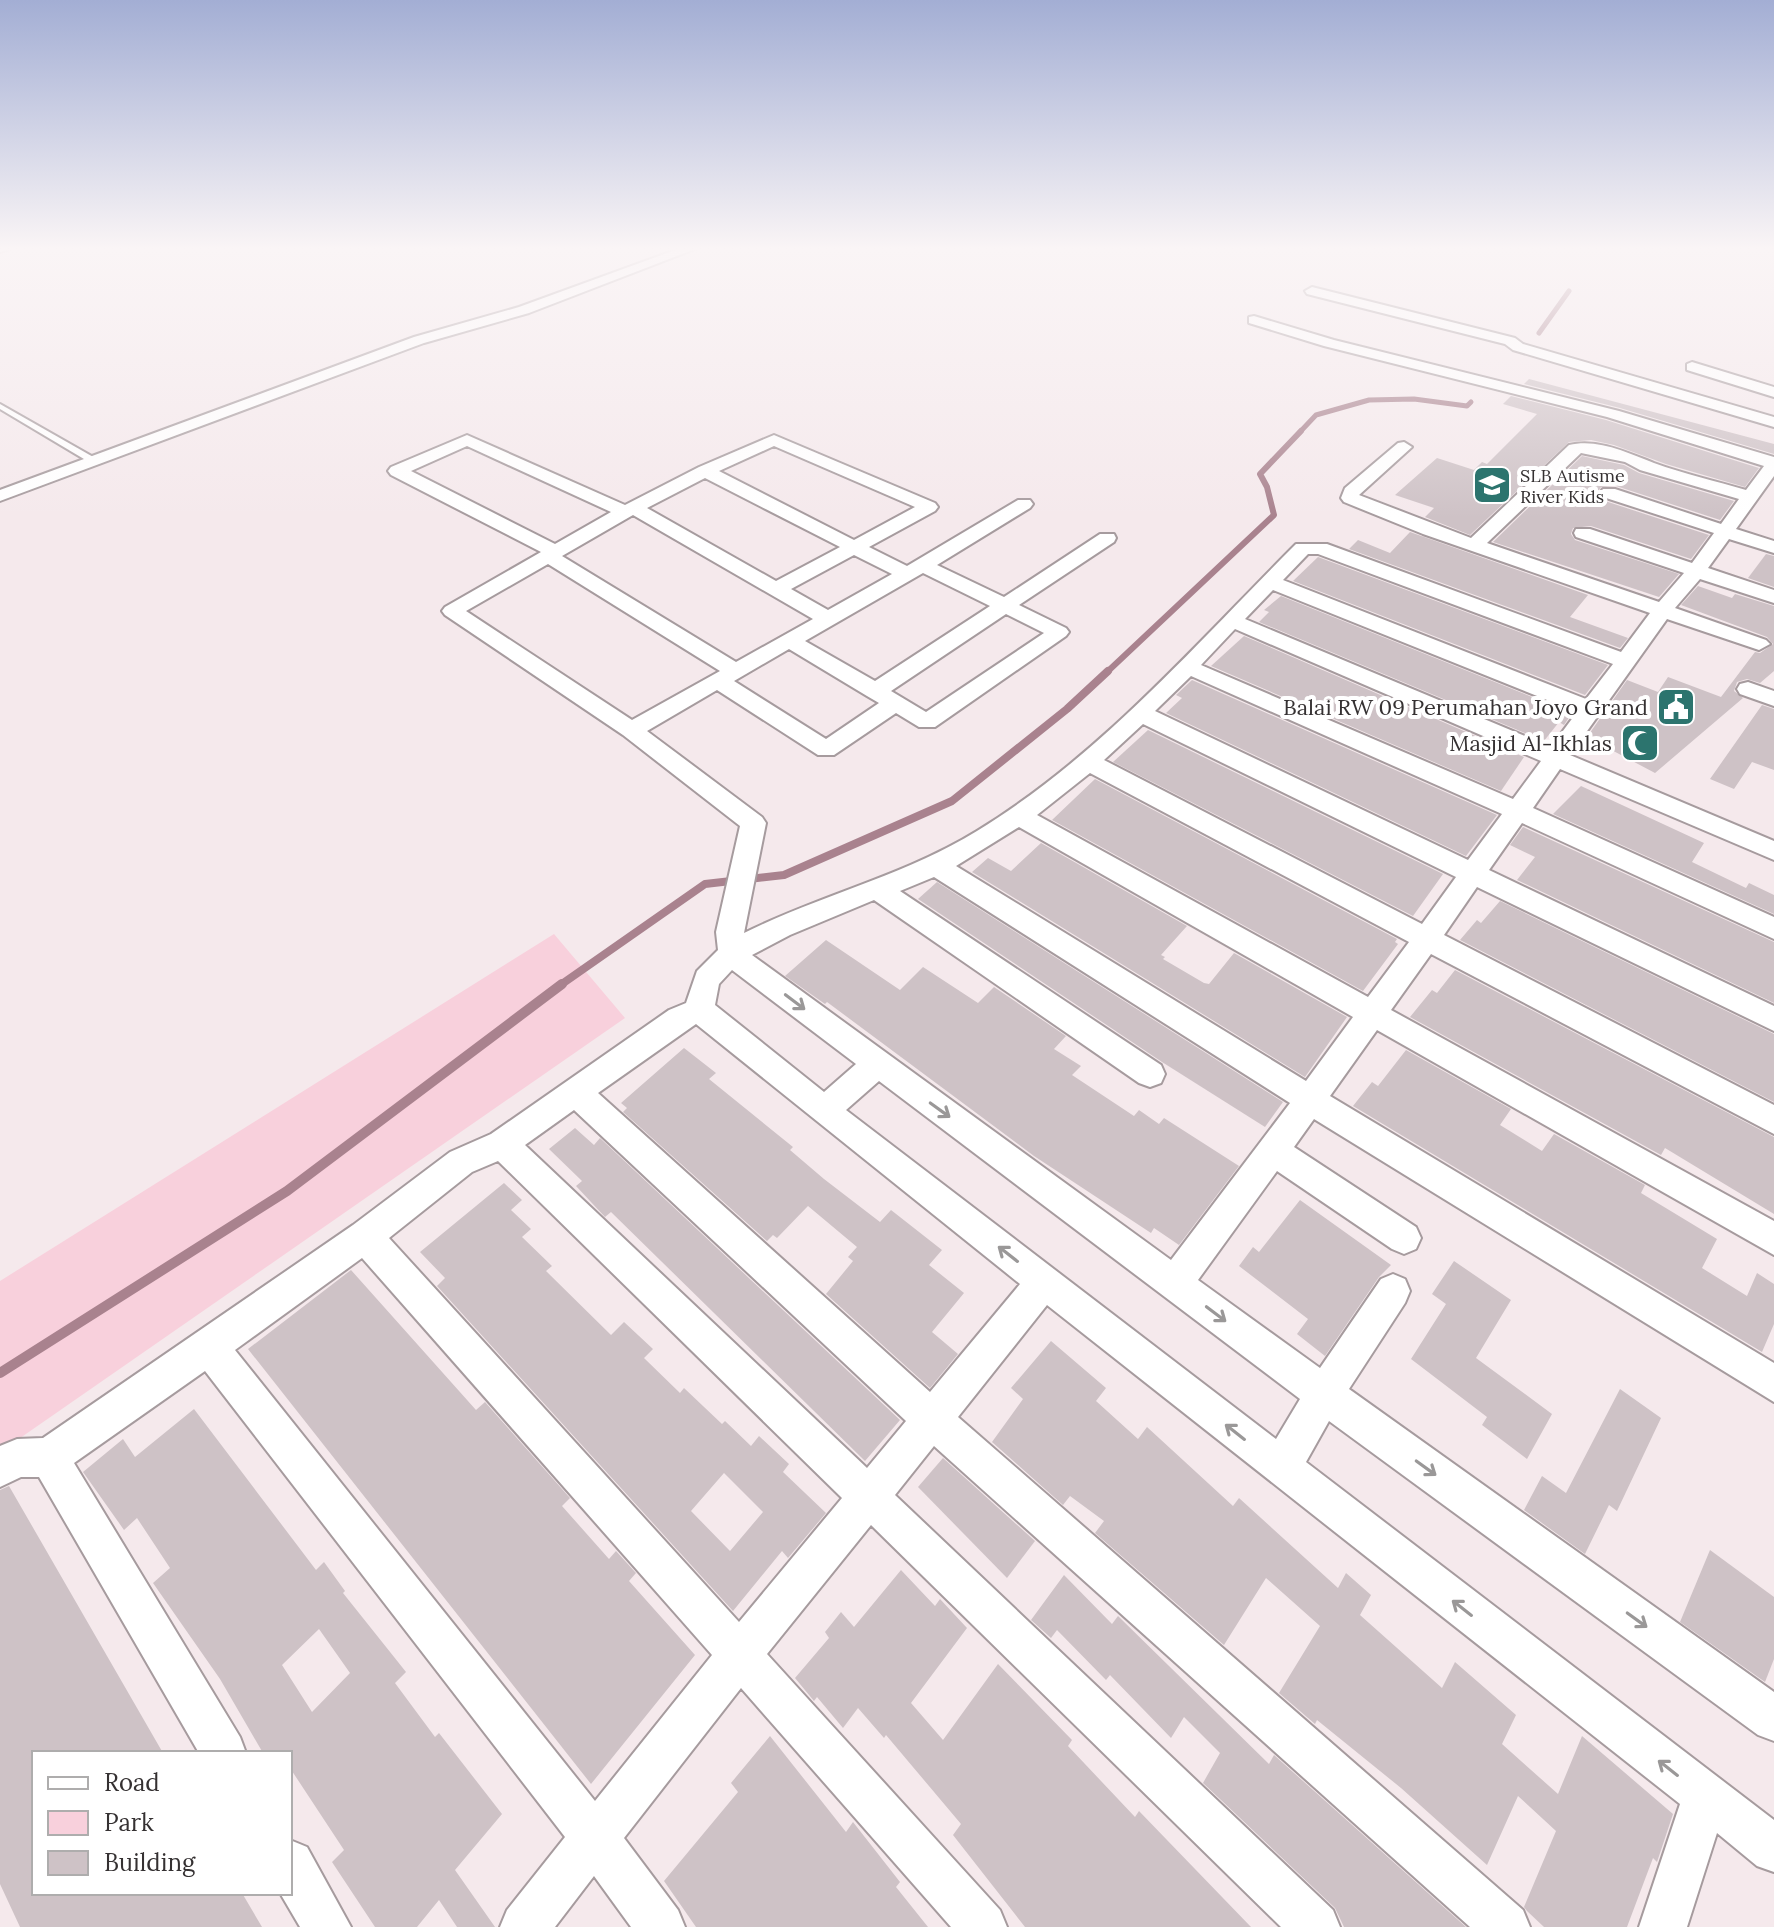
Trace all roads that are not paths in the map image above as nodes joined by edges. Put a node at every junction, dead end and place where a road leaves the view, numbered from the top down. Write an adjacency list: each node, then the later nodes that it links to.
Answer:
1 (423, 339): 13 (street)
2 (1316, 339): 6 (street)
3 (1335, 339): 6 (street)
4 (1501, 339): 7 (street)
5 (1448, 342): 7 (street)
6 (1329, 343): 7 (street)
7 (1500, 363): 11 (street); 14 (street)
8 (1692, 367): 9 (street)
9 (1774, 392)
10 (0, 406): 13 (lane)
11 (1774, 422)
12 (1404, 447): 24 (street)
13 (92, 460): 17 (street)
14 (1774, 463): 18 (street)
15 (705, 471): 20 (street); 26 (street); 26 (street)
16 (1609, 493): 21 (street)
17 (0, 496)
18 (1750, 497): 21 (street); 24 (street)
19 (1024, 504): 28 (street)
20 (629, 510): 27 (street); 27 (street); 31 (street)
21 (1726, 531): 25 (street); 29 (street)
22 (1583, 533): 29 (street)
23 (1107, 538): 33 (street)
24 (1474, 545): 34 (street)
25 (1774, 547)
26 (856, 548): 28 (street); 31 (street)
27 (552, 554): 41 (street); 47 (street)
28 (914, 570): 33 (street); 35 (street)
29 (1696, 571): 32 (street); 34 (street)
30 (1269, 581): 36 (street); 39 (street); 45 (street)
31 (776, 589): 35 (street)
32 (1774, 597)
33 (1005, 605): 43 (street); 43 (street)
34 (1663, 610): 38 (street); 39 (street)
35 (828, 619): 37 (street)
36 (1231, 620): 40 (street); 48 (street)
37 (790, 641): 41 (street); 43 (street)
38 (1759, 644)
39 (1625, 661): 45 (street)
40 (1186, 666): 46 (street); 50 (street)
41 (727, 676): 43 (street); 47 (street)
42 (1748, 689): 44 (street)
43 (885, 697)
44 (1774, 699)
45 (1590, 709): 48 (street)
46 (1140, 713): 49 (street); 54 (street)
47 (631, 730): 58 (street)
48 (1557, 759): 50 (street); 52 (street)
49 (1088, 762): 51 (street); 57 (street)
50 (1518, 811): 54 (street); 56 (street)
51 (1018, 815): 53 (street); 60 (street)
52 (1774, 851)
53 (935, 865): 55 (street); 65 (street)
54 (1474, 873): 57 (street); 61 (street)
55 (879, 890): 58 (street); 63 (street)
56 (1774, 929)
57 (1424, 938): 60 (street); 67 (street)
58 (731, 944): 59 (street); 62 (street, one-way to 62)
59 (700, 1010): 64 (street); 66 (street)
60 (1371, 1012): 65 (street); 72 (street)
61 (1774, 1019)
62 (877, 1064): 66 (street); 74 (street, one-way to 74)
63 (1150, 1074)
64 (577, 1093): 68 (street); 79 (street)
65 (1311, 1100): 69 (street); 77 (street)
66 (824, 1111): 73 (street, one-way to 66)
67 (1774, 1120)
68 (502, 1144): 70 (street); 83 (street)
69 (1274, 1152): 71 (street); 74 (street)
70 (365, 1236): 76 (street); 84 (street)
71 (1404, 1238)
72 (1774, 1239)
73 (1044, 1282): 79 (street); 82 (street, one-way to 73)
74 (1175, 1283): 78 (street, one-way to 78)
75 (1393, 1291): 78 (street)
76 (209, 1347): 80 (street); 88 (street)
77 (1774, 1384)
78 (1324, 1394): 82 (street); 85 (street, one-way to 85)
79 (933, 1420): 83 (street); 96 (street)
80 (49, 1457): 81 (street); 86 (street)
81 (0, 1468)
82 (1281, 1468): 87 (street, one-way to 82)
83 (869, 1497): 84 (street); 95 (street)
84 (740, 1654): 88 (street); 94 (street)
85 (1774, 1719)
86 (223, 1751)
87 (1705, 1797): 89 (street); 97 (street)
88 (595, 1838): 92 (street); 93 (street)
89 (1774, 1849)
90 (292, 1867): 91 (street)
91 (327, 1927)
92 (524, 1927)
93 (661, 1927)
94 (983, 1927)
95 (1316, 1927)
96 (1506, 1927)
97 (1663, 1927)

